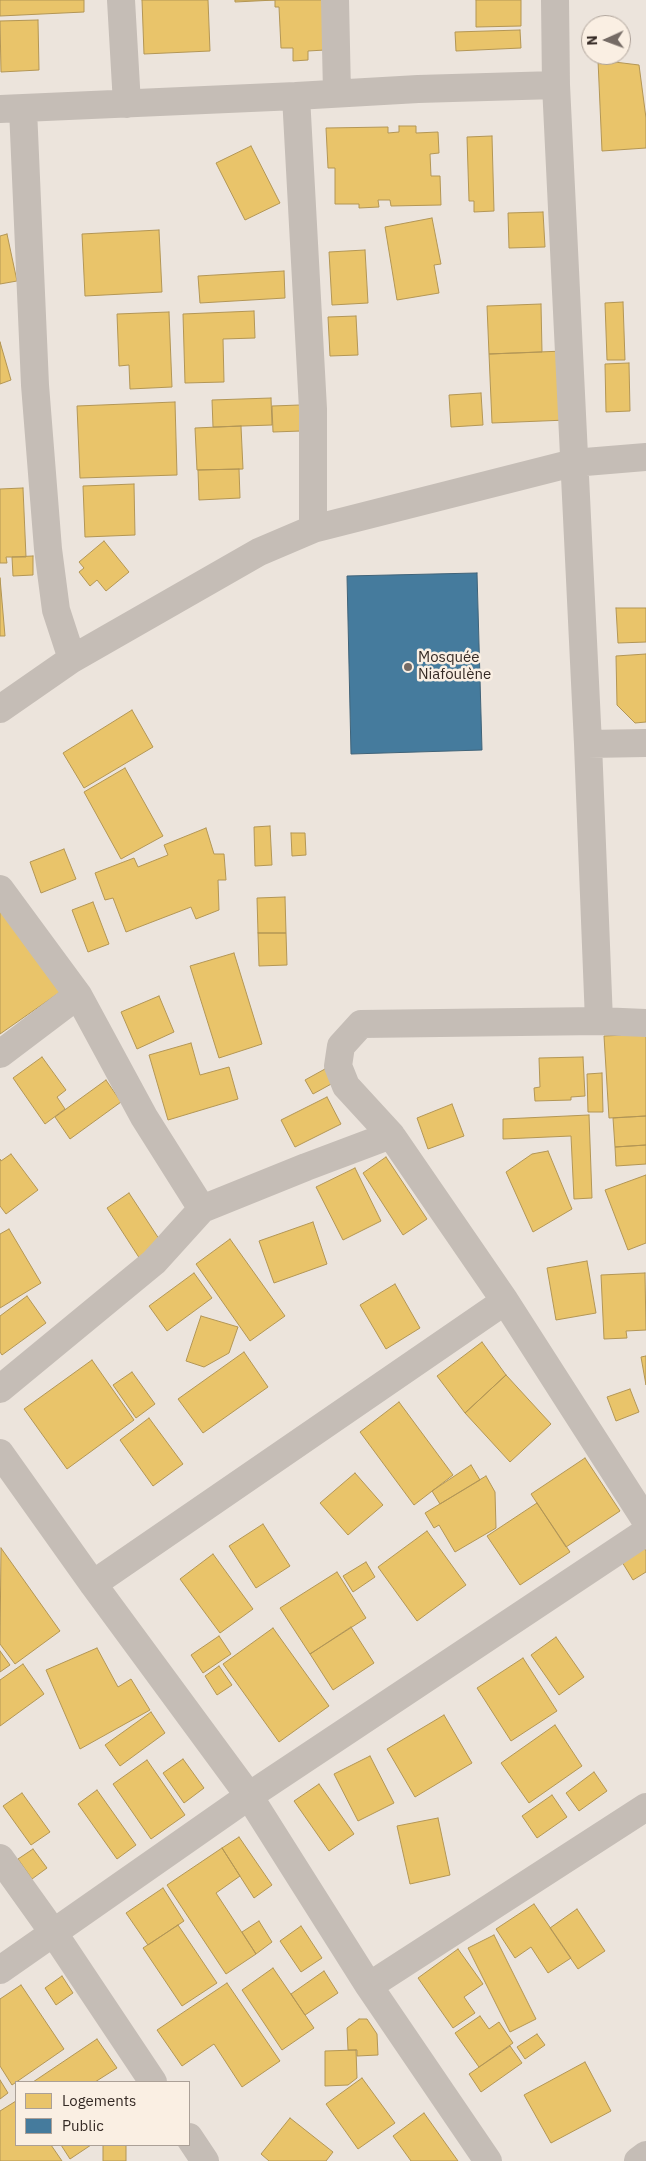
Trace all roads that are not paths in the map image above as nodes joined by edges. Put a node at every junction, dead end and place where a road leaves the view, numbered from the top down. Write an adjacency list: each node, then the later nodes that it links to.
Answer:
1 (121, 0): 7 (street)
2 (335, 0): 5 (street)
3 (556, 0): 4 (street)
4 (556, 85): 5 (street); 10 (street)
5 (337, 93): 6 (street)
6 (296, 96): 7 (street); 11 (street)
7 (127, 104): 8 (street)
8 (12, 109): 12 (street)
9 (646, 457): 10 (street)
10 (573, 463): 11 (street); 15 (street)
11 (312, 529): 12 (street)
12 (72, 659): 13 (street)
13 (0, 709)
14 (646, 743): 15 (street)
15 (588, 744): 18 (street)
16 (0, 889): 17 (street)
17 (78, 995): 20 (street); 22 (street)
18 (598, 1022): 19 (street); 21 (street)
19 (646, 1023)
20 (0, 1054)
21 (391, 1135): 22 (street); 23 (street)
22 (202, 1209): 24 (street)
23 (505, 1301): 26 (street); 28 (street)
24 (0, 1389)
25 (0, 1453): 28 (street)
26 (646, 1521)
27 (646, 1532): 29 (street)
28 (93, 1584): 29 (street)
29 (249, 1796): 32 (street); 34 (street)
30 (646, 1807): 34 (street)
31 (0, 1858): 32 (street)
32 (53, 1932): 33 (street); 35 (street)
33 (0, 1970)
34 (369, 1986): 39 (street)
35 (152, 2081)
36 (190, 2138): 38 (street)
37 (646, 2154): 40 (street)
38 (205, 2161)
39 (488, 2161)
40 (638, 2161)

